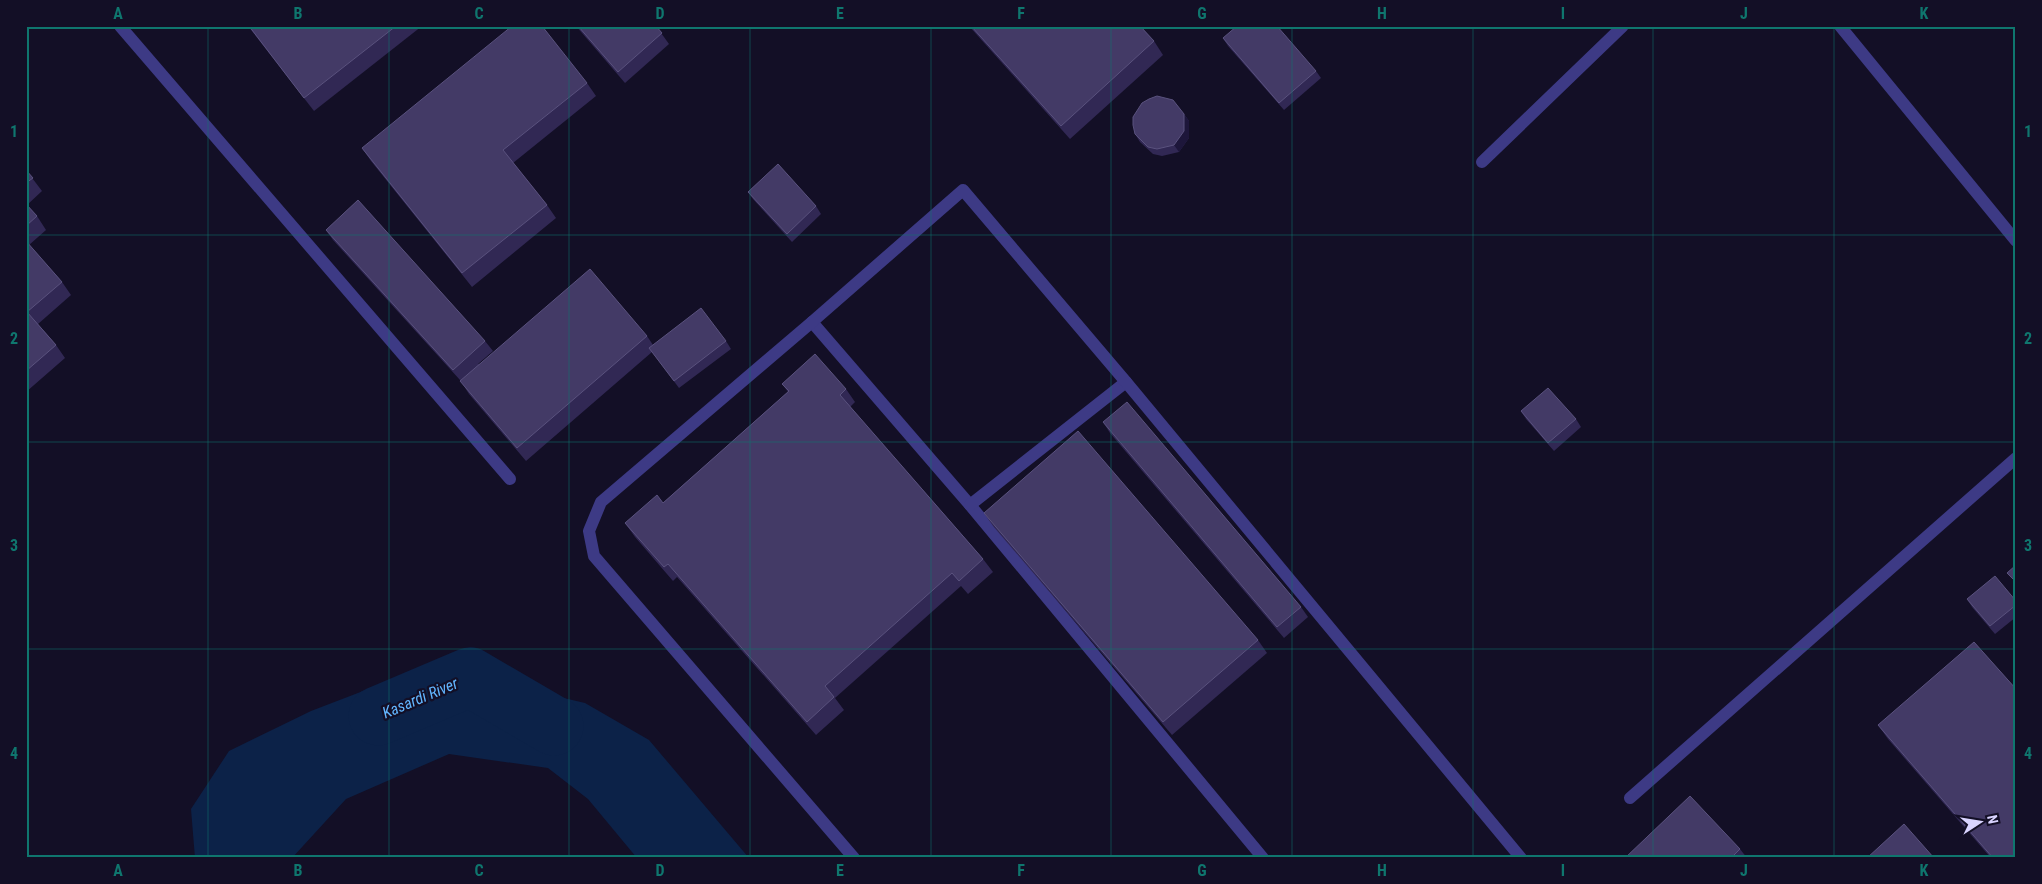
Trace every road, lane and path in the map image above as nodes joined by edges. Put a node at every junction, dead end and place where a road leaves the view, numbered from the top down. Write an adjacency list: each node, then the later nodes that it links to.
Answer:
1 (120, 26): 9 (street)
2 (1623, 26): 4 (street)
3 (1840, 26): 5 (street)
4 (1482, 162)
5 (2016, 241)
6 (812, 322): 7 (street); 10 (street); 12 (street)
7 (1126, 382): 10 (street); 14 (street)
8 (2016, 458): 11 (street)
9 (510, 478)
10 (970, 505): 13 (street)
11 (1630, 798)
12 (854, 858)
13 (1262, 858)
14 (1521, 858)

